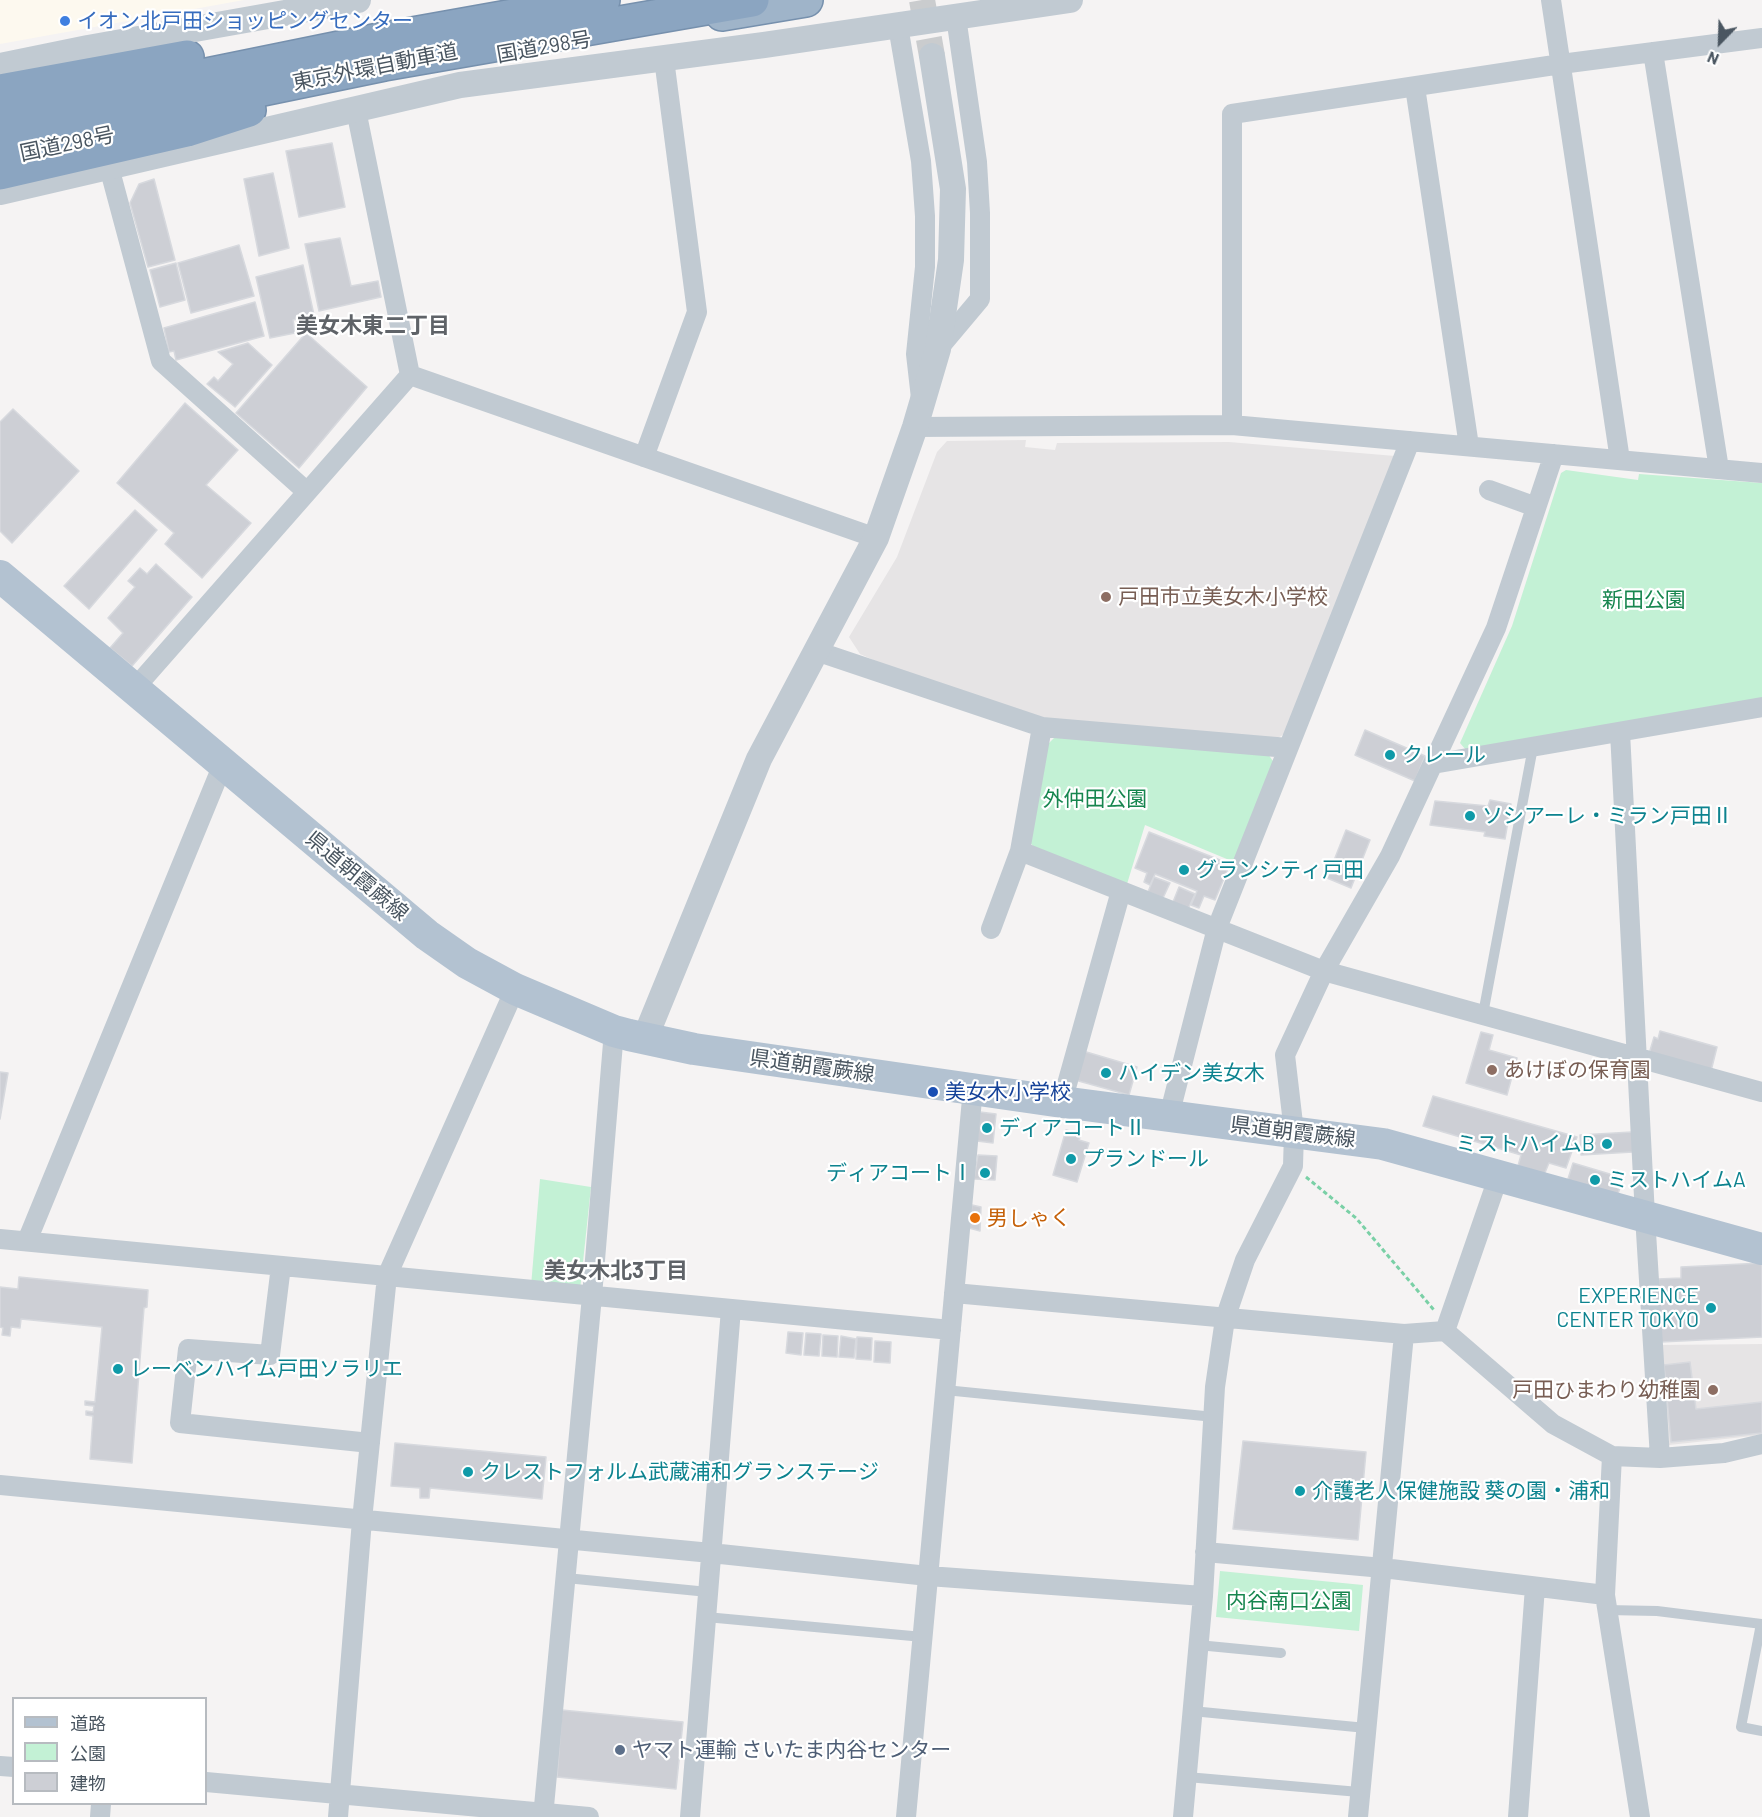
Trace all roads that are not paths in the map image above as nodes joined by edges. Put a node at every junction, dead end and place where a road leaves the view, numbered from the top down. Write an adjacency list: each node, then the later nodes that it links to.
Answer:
1 (358, 0): 8 (street)
2 (545, 0): 11 (highway)
3 (603, 0): 25 (highway, 東京外環自動車道)
4 (752, 0): 26 (highway, 東京外環自動車道)
5 (806, 0): 10 (highway, 国道298号)
6 (1070, 0): 9 (street)
7 (1551, 0): 18 (street)
8 (332, 3): 19 (street)
9 (956, 17): 12 (street); 31 (street)
10 (704, 18): 14 (street); 22 (highway, 国道298号)
11 (377, 26): 21 (highway); 23 (highway)
12 (897, 26): 14 (street); 33 (street)
13 (1762, 38): 15 (street)
14 (764, 45): 17 (street)
15 (1653, 52): 18 (street); 40 (street)
16 (932, 56): 31 (street)
17 (664, 59): 24 (street); 38 (street)
18 (1561, 64): 20 (street); 39 (street)
19 (0, 66)
20 (1416, 87): 34 (street); 36 (street)
21 (0, 91)
22 (282, 99): 27 (highway, 国道298号); 28 (highway)
23 (0, 103)
24 (356, 110): 28 (street); 32 (street)
25 (0, 117)
26 (0, 143)
27 (0, 158)
28 (96, 160): 29 (highway); 30 (street); 43 (street)
29 (0, 173)
30 (0, 192)
31 (938, 349): 33 (street)
32 (410, 375): 38 (street); 43 (street)
33 (918, 415): 34 (street); 45 (street)
34 (1232, 425): 35 (street)
35 (1410, 441): 36 (street); 53 (street)
36 (1469, 446): 37 (street)
37 (1554, 454): 39 (street); 44 (street)
38 (644, 457): 45 (street)
39 (1620, 460): 40 (street)
40 (1719, 469): 41 (street)
41 (1762, 473)
42 (1489, 490): 44 (street)
43 (307, 492): 48 (street)
44 (1536, 507): 55 (street)
45 (876, 538): 47 (street)
46 (0, 576): 48 (main road, 県道朝霞蕨線)
47 (816, 651): 50 (street); 64 (street)
48 (134, 689): 54 (main road, 県道朝霞蕨線)
49 (1761, 714): 51 (street)
50 (1042, 727): 53 (street); 56 (street)
51 (1620, 732): 52 (street); 65 (street)
52 (1533, 747): 55 (street); 62 (lane)
53 (1288, 748): 58 (street)
54 (223, 764): 61 (main road, 県道朝霞蕨線); 74 (street)
55 (1433, 764): 60 (street)
56 (1020, 851): 57 (street); 59 (street)
57 (1121, 891): 58 (street); 68 (street)
58 (1217, 928): 60 (street); 69 (street)
59 (991, 929)
60 (1324, 971): 62 (street); 70 (street)
61 (515, 989): 63 (main road, 県道朝霞蕨線); 77 (street)
62 (1482, 1014): 65 (street)
63 (614, 1031): 64 (main road, 県道朝霞蕨線); 79 (street)
64 (645, 1038): 66 (main road, 県道朝霞蕨線)
65 (1637, 1056): 67 (street); 72 (street)
66 (973, 1088): 68 (main road, 県道朝霞蕨線); 78 (street)
67 (1762, 1092)
68 (1062, 1102): 69 (main road, 県道朝霞蕨線)
69 (1169, 1116): 70 (main road, 県道朝霞蕨線)
70 (1294, 1132): 71 (main road, 県道朝霞蕨線); 81 (street)
71 (1499, 1175): 72 (main road, 県道朝霞蕨線); 82 (street)
72 (1645, 1216): 75 (main road, 県道朝霞蕨線); 90 (street)
73 (0, 1239): 74 (street)
74 (27, 1241): 76 (street)
75 (1762, 1249)
76 (281, 1266): 77 (street); 87 (street)
77 (387, 1276): 79 (street); 87 (street)
78 (954, 1293): 81 (street); 83 (street)
79 (592, 1296): 80 (street); 93 (street)
80 (731, 1309): 83 (street); 95 (street)
81 (1225, 1319): 84 (street); 86 (street)
82 (1446, 1328): 84 (street); 89 (street)
83 (951, 1330): 85 (street)
84 (1404, 1334): 96 (street)
85 (945, 1390): 86 (lane); 97 (street)
86 (1214, 1417): 94 (street)
87 (370, 1443): 92 (street)
88 (1762, 1444): 90 (street)
89 (1612, 1456): 90 (street); 102 (street)
90 (1660, 1458)
91 (0, 1485): 92 (street)
92 (362, 1520): 93 (street); 114 (street)
93 (570, 1539): 95 (street); 98 (street)
94 (1205, 1552): 96 (street); 101 (street)
95 (711, 1553): 97 (street); 100 (street)
96 (1383, 1568): 99 (street); 109 (street)
97 (928, 1576): 101 (street); 105 (street)
98 (566, 1578): 100 (lane); 115 (street)
99 (1535, 1587): 102 (street); 122 (street)
100 (708, 1592): 103 (street)
101 (1203, 1596): 106 (street)
102 (1606, 1603): 104 (lane); 123 (street)
103 (706, 1617): 105 (lane); 118 (street)
104 (1762, 1624): 110 (lane)
105 (923, 1637): 119 (street)
106 (1198, 1645): 107 (lane); 108 (street)
107 (1281, 1653)
108 (1192, 1711): 109 (lane); 111 (street)
109 (1366, 1728): 113 (street)
110 (1762, 1731)
111 (1186, 1777): 113 (lane); 120 (street)
112 (207, 1782): 114 (street)
113 (1359, 1792): 121 (street)
114 (340, 1794): 115 (street); 116 (street)
115 (544, 1815): 117 (street)
116 (338, 1817)
117 (589, 1817)
118 (690, 1817)
119 (906, 1817)
120 (1183, 1817)
121 (1358, 1817)
122 (1518, 1817)
123 (1640, 1817)

